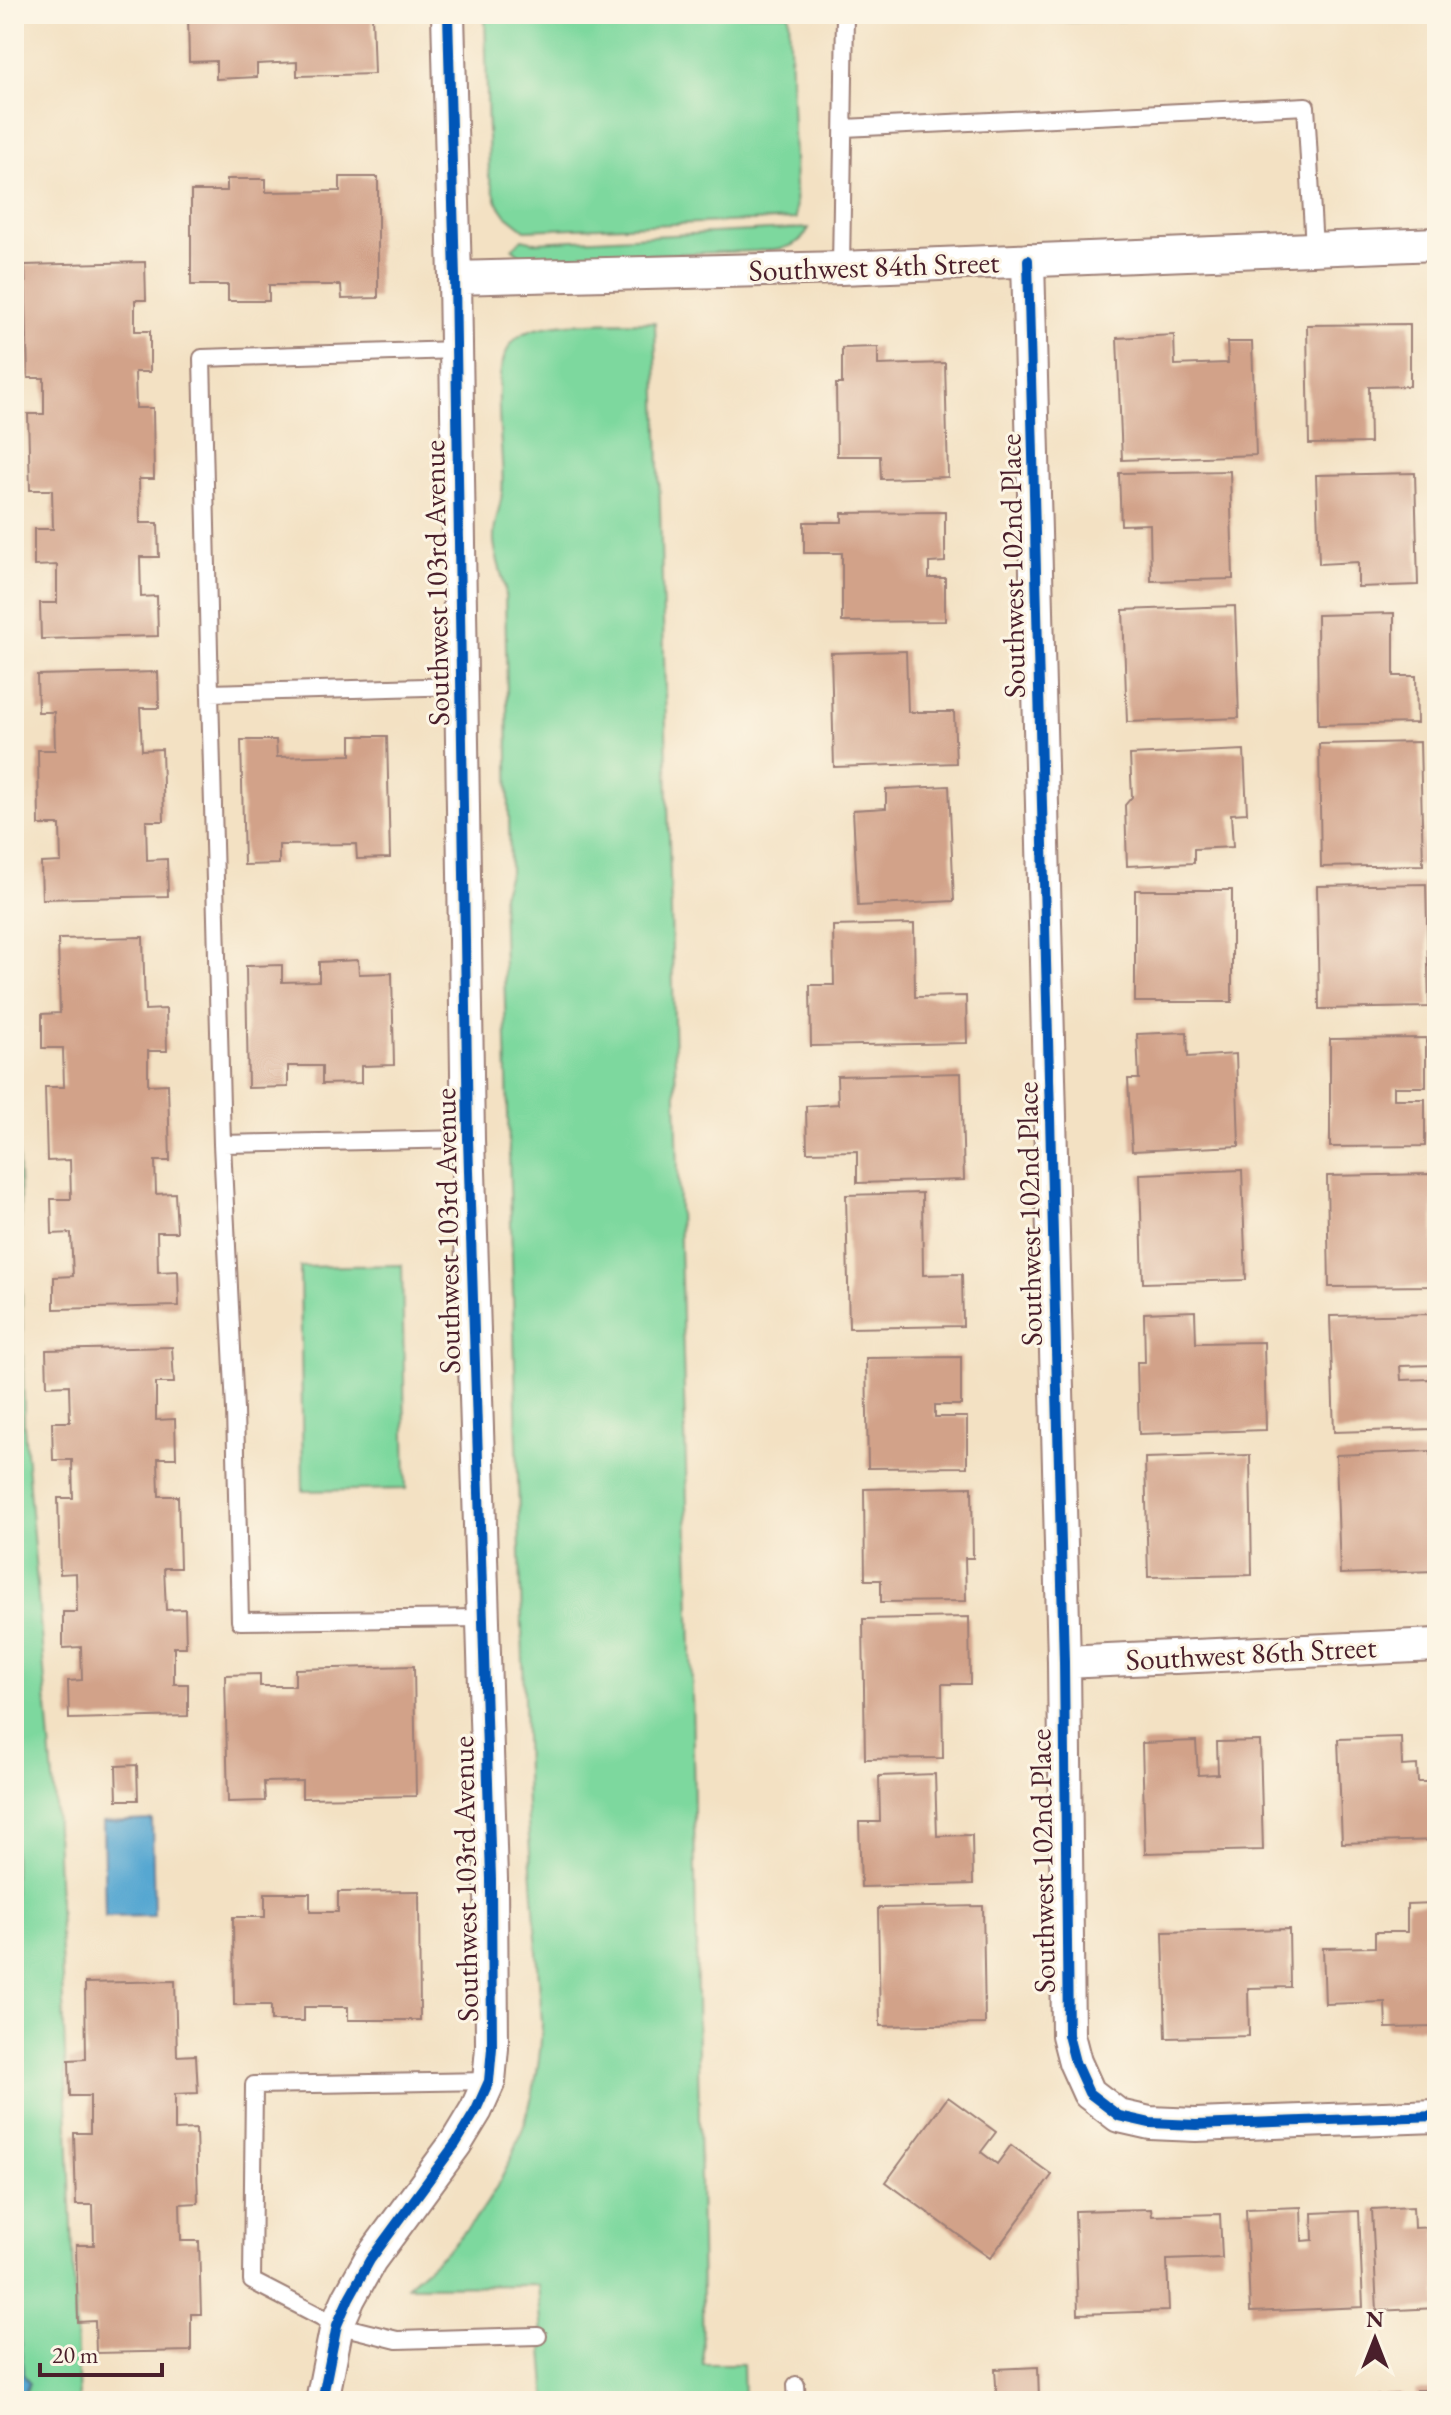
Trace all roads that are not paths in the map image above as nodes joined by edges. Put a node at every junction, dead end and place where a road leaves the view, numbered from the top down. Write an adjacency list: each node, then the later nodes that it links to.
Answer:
1 (448, 14): 8 (street, Southwest 103rd Avenue)
2 (845, 14): 3 (lane)
3 (844, 128): 5 (lane); 7 (lane)
4 (1437, 244): 5 (street, Southwest 84th Street)
5 (1314, 249): 6 (street, Southwest 84th Street)
6 (1028, 260): 7 (street, Southwest 84th Street); 16 (street, Southwest 102nd Place)
7 (841, 268): 8 (street, Southwest 84th Street)
8 (455, 278): 9 (street, Southwest 103rd Avenue)
9 (456, 350): 10 (street, Southwest 103rd Avenue); 11 (lane)
10 (462, 686): 11 (lane); 12 (street, Southwest 103rd Avenue)
11 (210, 693): 13 (lane)
12 (468, 1139): 13 (lane); 14 (street, Southwest 103rd Avenue)
13 (222, 1144): 14 (lane)
14 (482, 1618): 17 (street, Southwest 103rd Avenue)
15 (1437, 1645): 16 (street, Southwest 86th Street)
16 (1064, 1662): 18 (street, Southwest 102nd Place)
17 (489, 2081): 19 (street, Southwest 103rd Avenue); 19 (lane)
18 (1437, 2116)
19 (337, 2325): 20 (lane); 21 (street, Southwest 103rd Avenue)
20 (538, 2336)
21 (322, 2401)

